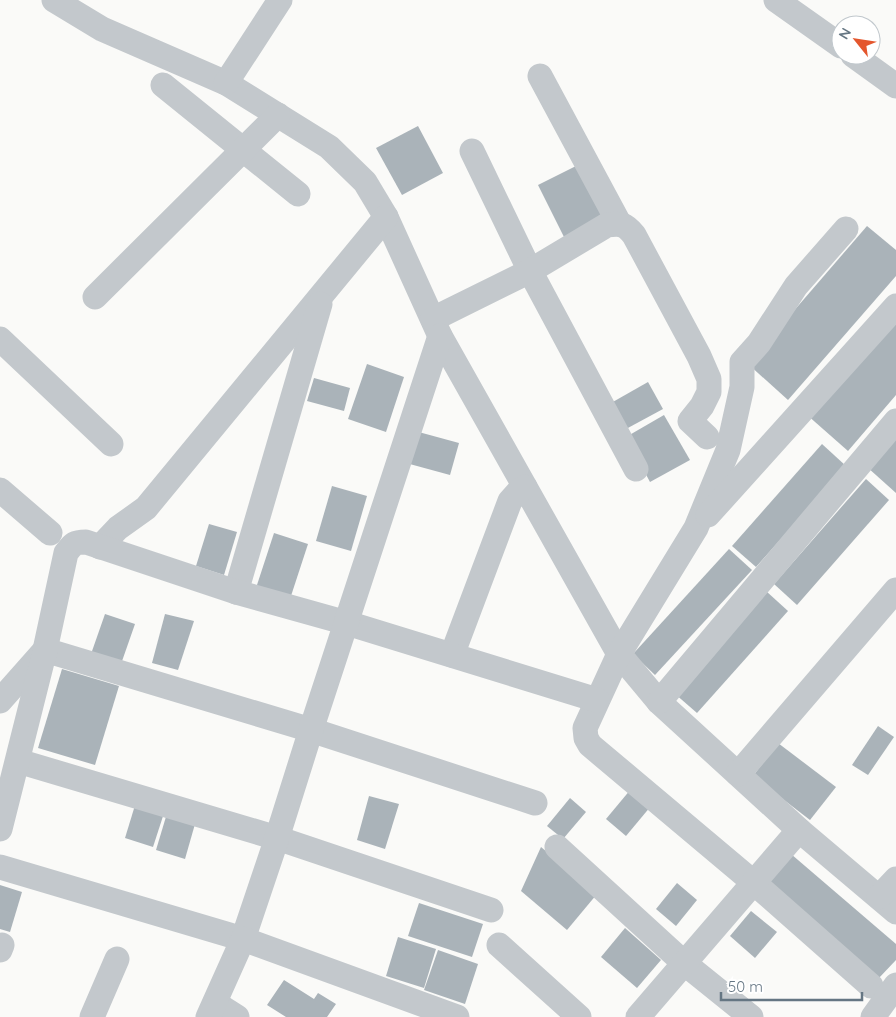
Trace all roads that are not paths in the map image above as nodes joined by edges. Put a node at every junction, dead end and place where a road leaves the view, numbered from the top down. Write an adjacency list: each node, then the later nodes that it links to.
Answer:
1 (54, 0): 7 (street)
2 (280, 0): 7 (street)
3 (776, 0): 4 (street)
4 (831, 39)
5 (867, 65): 9 (street)
6 (540, 76): 15 (street)
7 (226, 83): 10 (street)
8 (163, 85): 11 (street)
9 (896, 86)
10 (278, 115): 11 (street); 14 (street)
11 (243, 150): 13 (street); 19 (street)
12 (472, 150): 17 (street)
13 (298, 194)
14 (386, 217): 18 (street); 21 (street)
15 (619, 223): 17 (street); 24 (street)
16 (846, 229): 29 (street)
17 (530, 271): 21 (street); 26 (street)
18 (324, 292): 31 (street); 33 (street)
19 (95, 297)
20 (896, 306): 29 (street)
21 (437, 328): 27 (street); 34 (street)
22 (0, 339): 25 (street)
23 (896, 421): 40 (street)
24 (707, 437)
25 (111, 444)
26 (636, 469)
27 (525, 487): 36 (street); 37 (street)
28 (0, 490): 30 (street)
29 (696, 528): 36 (street)
30 (50, 533)
31 (100, 547): 33 (street); 35 (street)
32 (896, 590): 43 (street)
33 (236, 592): 34 (street)
34 (347, 623): 37 (street); 41 (street)
35 (45, 650): 39 (street); 41 (street); 42 (street)
36 (619, 654): 38 (street); 40 (street)
37 (452, 655): 38 (street)
38 (598, 700): 51 (street)
39 (0, 701)
40 (659, 702): 43 (street)
41 (311, 730): 44 (street); 47 (street)
42 (18, 761): 45 (street); 47 (street)
43 (738, 774): 46 (street)
44 (535, 803)
45 (0, 829)
46 (799, 830): 51 (street); 52 (street)
47 (277, 838): 53 (street); 54 (street)
48 (557, 847): 57 (street)
49 (0, 867): 54 (street)
50 (896, 878): 52 (street)
51 (753, 882): 57 (street); 58 (street)
52 (887, 904)
53 (491, 910)
54 (243, 939): 60 (street); 63 (street)
55 (499, 945): 64 (street)
56 (117, 959): 61 (street)
57 (684, 963): 65 (street); 66 (street)
58 (871, 986)
59 (896, 986): 67 (street)
60 (211, 1010): 62 (street)
61 (92, 1017)
62 (237, 1017)
63 (456, 1017)
64 (579, 1017)
65 (638, 1017)
66 (751, 1017)
67 (873, 1017)

